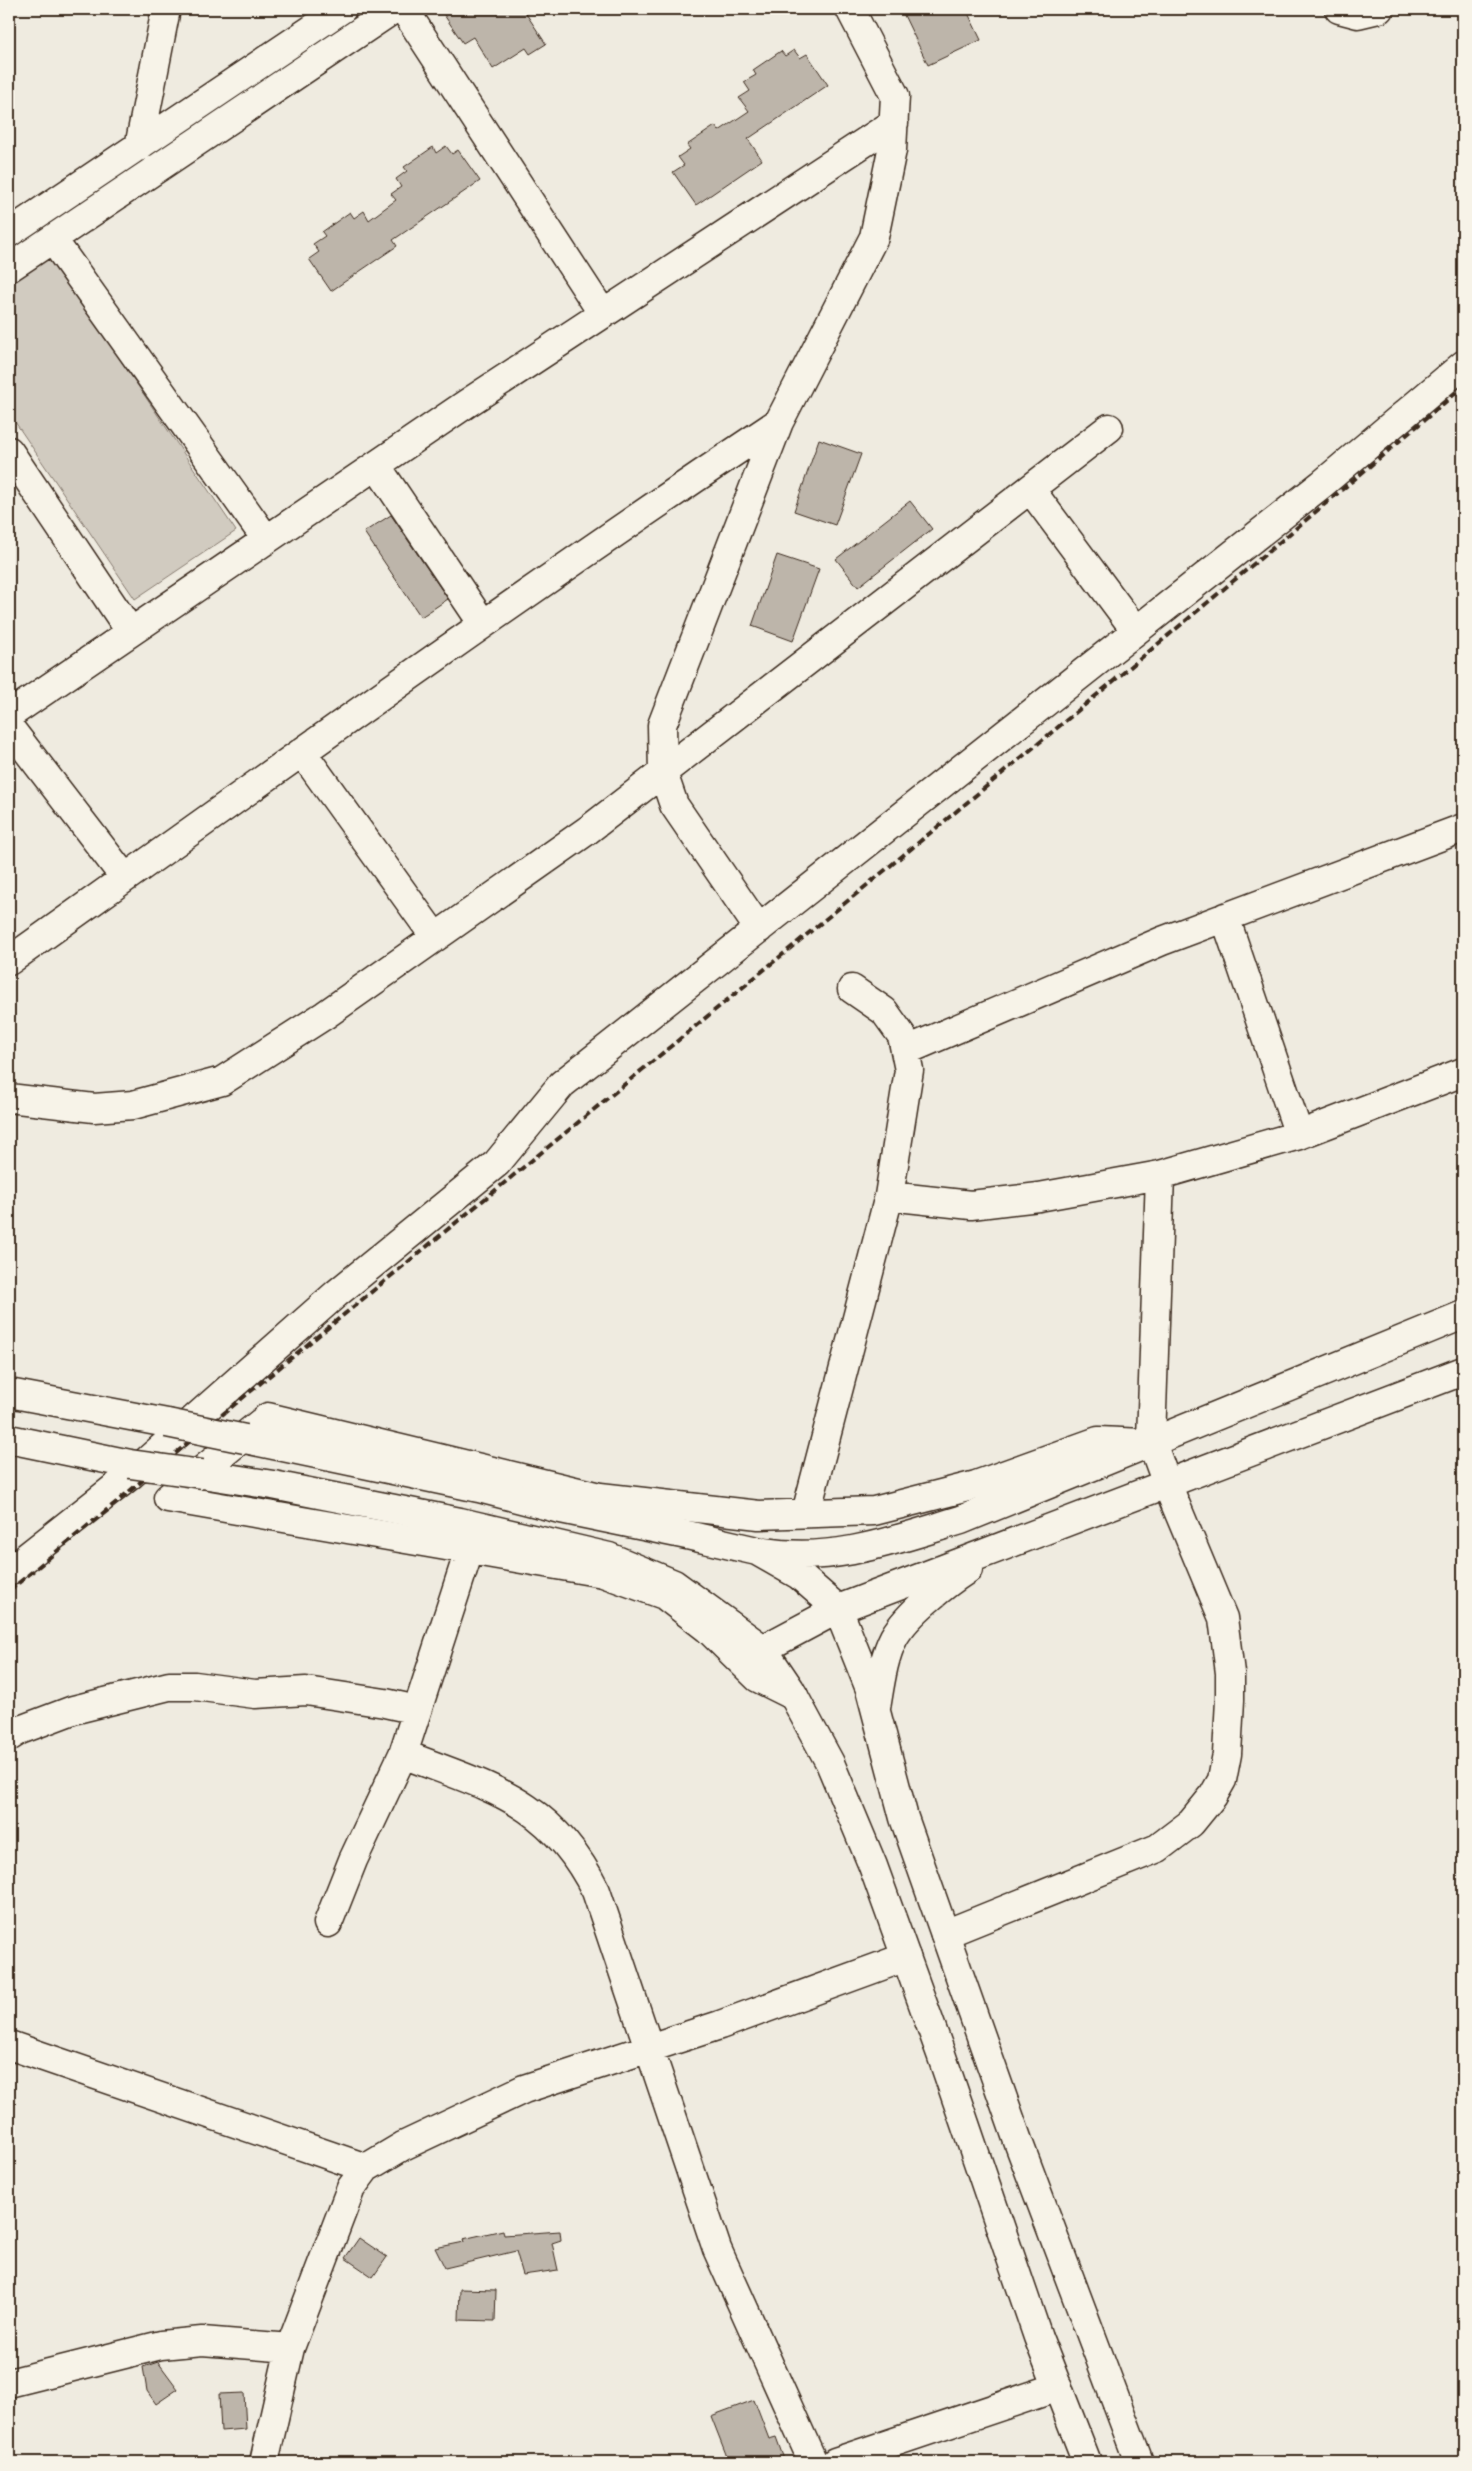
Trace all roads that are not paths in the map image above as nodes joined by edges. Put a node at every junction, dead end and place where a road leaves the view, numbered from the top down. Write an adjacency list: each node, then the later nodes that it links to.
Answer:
1 (166, 9): 9 (street)
2 (342, 9): 9 (street)
3 (394, 9): 11 (street)
4 (404, 9): 13 (street)
5 (850, 9): 8 (street)
6 (1339, 9): 7 (street)
7 (1379, 9)
8 (894, 123): 13 (street); 15 (street)
9 (139, 147): 10 (street)
10 (9, 233)
11 (53, 240): 12 (street); 20 (street)
12 (9, 268)
13 (603, 314): 18 (street)
14 (1463, 365): 23 (street)
15 (778, 422): 21 (street); 27 (street)
16 (1109, 428): 19 (street)
17 (9, 451): 22 (street)
18 (376, 465): 20 (street); 21 (street)
19 (1031, 490): 23 (street); 27 (street)
20 (266, 539): 22 (street)
21 (483, 624): 26 (street)
22 (130, 631): 24 (street)
23 (1136, 631): 31 (street)
24 (9, 715)
25 (9, 727): 29 (street)
26 (302, 752): 29 (street); 32 (street)
27 (662, 773): 31 (street); 32 (street)
28 (1463, 828): 30 (street)
29 (125, 878): 33 (street)
30 (1225, 917): 35 (street); 38 (street)
31 (759, 929): 51 (street)
32 (435, 937): 37 (street)
33 (9, 961)
34 (852, 989): 35 (street)
35 (905, 1051): 40 (street)
36 (1463, 1072): 38 (street)
37 (9, 1099)
38 (1298, 1135): 39 (street)
39 (1160, 1175): 40 (street); 45 (street)
40 (888, 1196): 47 (street)
41 (1463, 1314): 45 (street)
42 (1463, 1371): 46 (street)
43 (9, 1393): 50 (street, bridge)
44 (9, 1439): 53 (street, bridge)
45 (1148, 1442): 46 (street); 47 (street); 50 (street)
46 (1167, 1484): 48 (street); 60 (street)
47 (806, 1513): 49 (street)
48 (999, 1548): 52 (street); 56 (street)
49 (469, 1551): 54 (street); 55 (street)
50 (757, 1551): 52 (street)
51 (9, 1571)
52 (838, 1609): 53 (street); 56 (street)
53 (763, 1649): 54 (street)
54 (794, 1696): 61 (street)
55 (417, 1710): 57 (street); 58 (street)
56 (876, 1712): 60 (street)
57 (9, 1738)
58 (403, 1754): 59 (street); 63 (street)
59 (328, 1923)
60 (945, 1934): 72 (street)
61 (906, 1957): 63 (street); 67 (street)
62 (9, 2045): 64 (street)
63 (650, 2048): 64 (street); 69 (street)
64 (366, 2168): 65 (street)
65 (290, 2348): 66 (street); 68 (street)
66 (9, 2383)
67 (1058, 2387): 70 (street); 71 (street)
68 (264, 2462)
69 (813, 2462)
70 (835, 2462)
71 (1087, 2462)
72 (1140, 2462)

